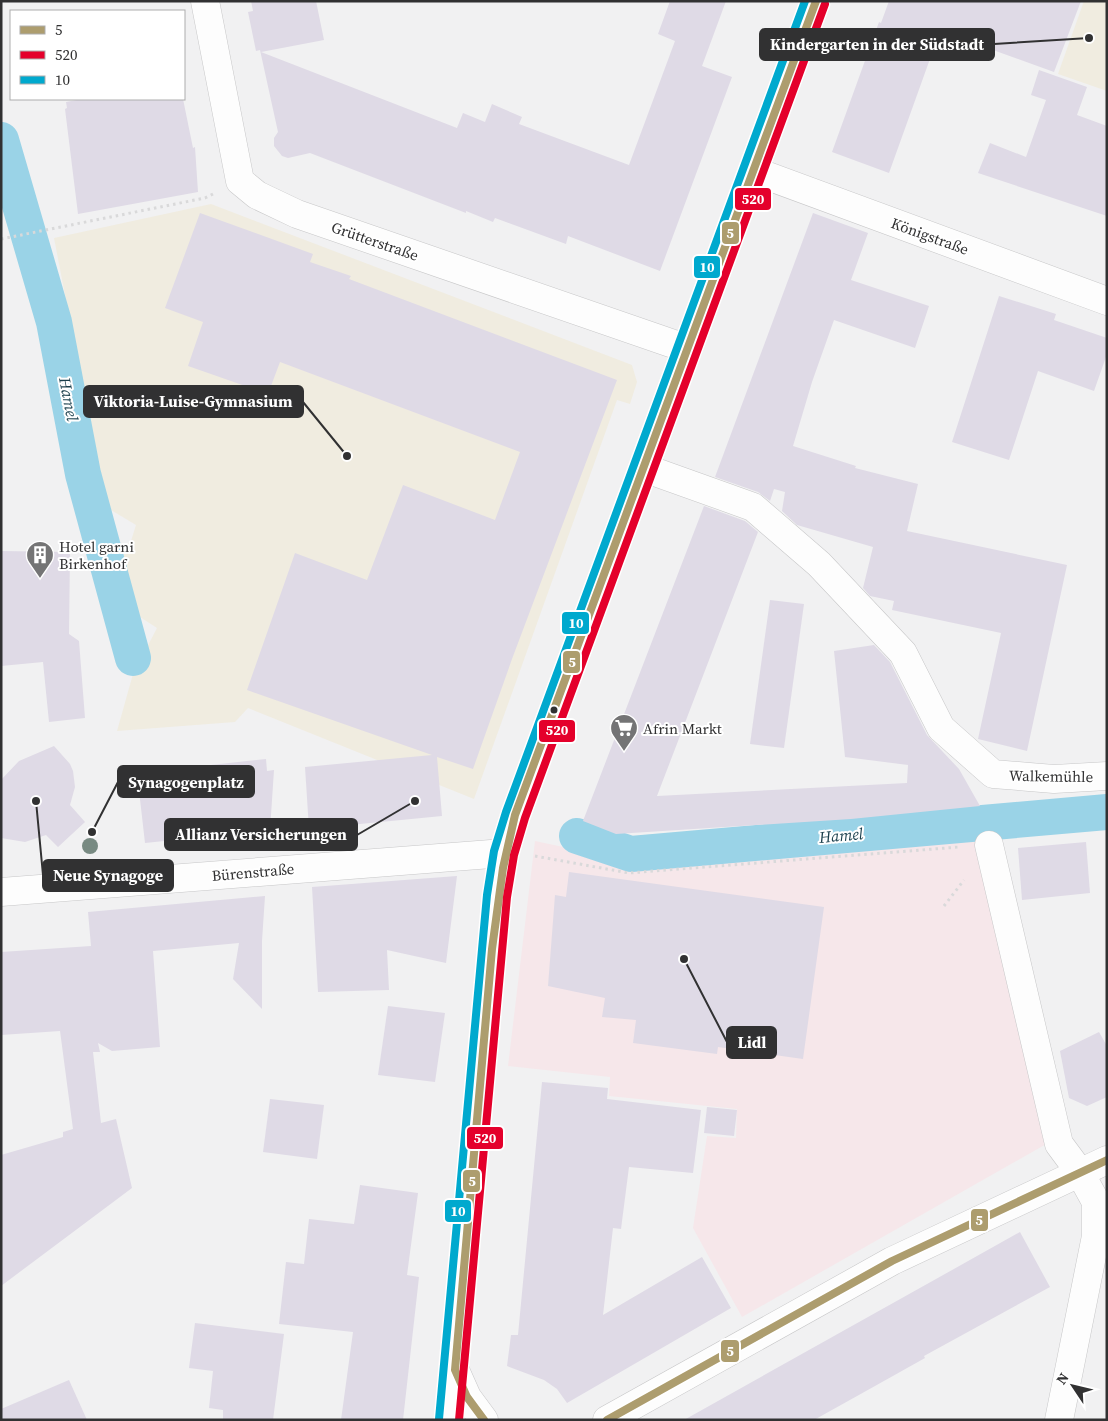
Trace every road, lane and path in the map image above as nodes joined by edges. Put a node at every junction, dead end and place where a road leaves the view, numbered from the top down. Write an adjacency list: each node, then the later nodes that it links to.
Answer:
1 (205, 1): 4 (street)
2 (816, 1): 3 (street)
3 (754, 172): 6 (street, Königstraße); 7 (street)
4 (240, 181): 5 (path); 7 (street, Grütterstraße)
5 (1, 239)
6 (1107, 301)
7 (688, 349): 8 (street)
8 (644, 468): 9 (street, Walkemühle); 11 (street)
9 (1107, 776)
10 (989, 845): 11 (path); 14 (street)
11 (504, 854): 12 (street, Bürenstraße); 15 (street)
12 (1, 892)
13 (1107, 1160): 14 (street)
14 (1079, 1172): 18 (street); 19 (street)
15 (455, 1370): 16 (street); 17 (street)
16 (449, 1420)
17 (484, 1420)
18 (608, 1420)
19 (1058, 1420)

